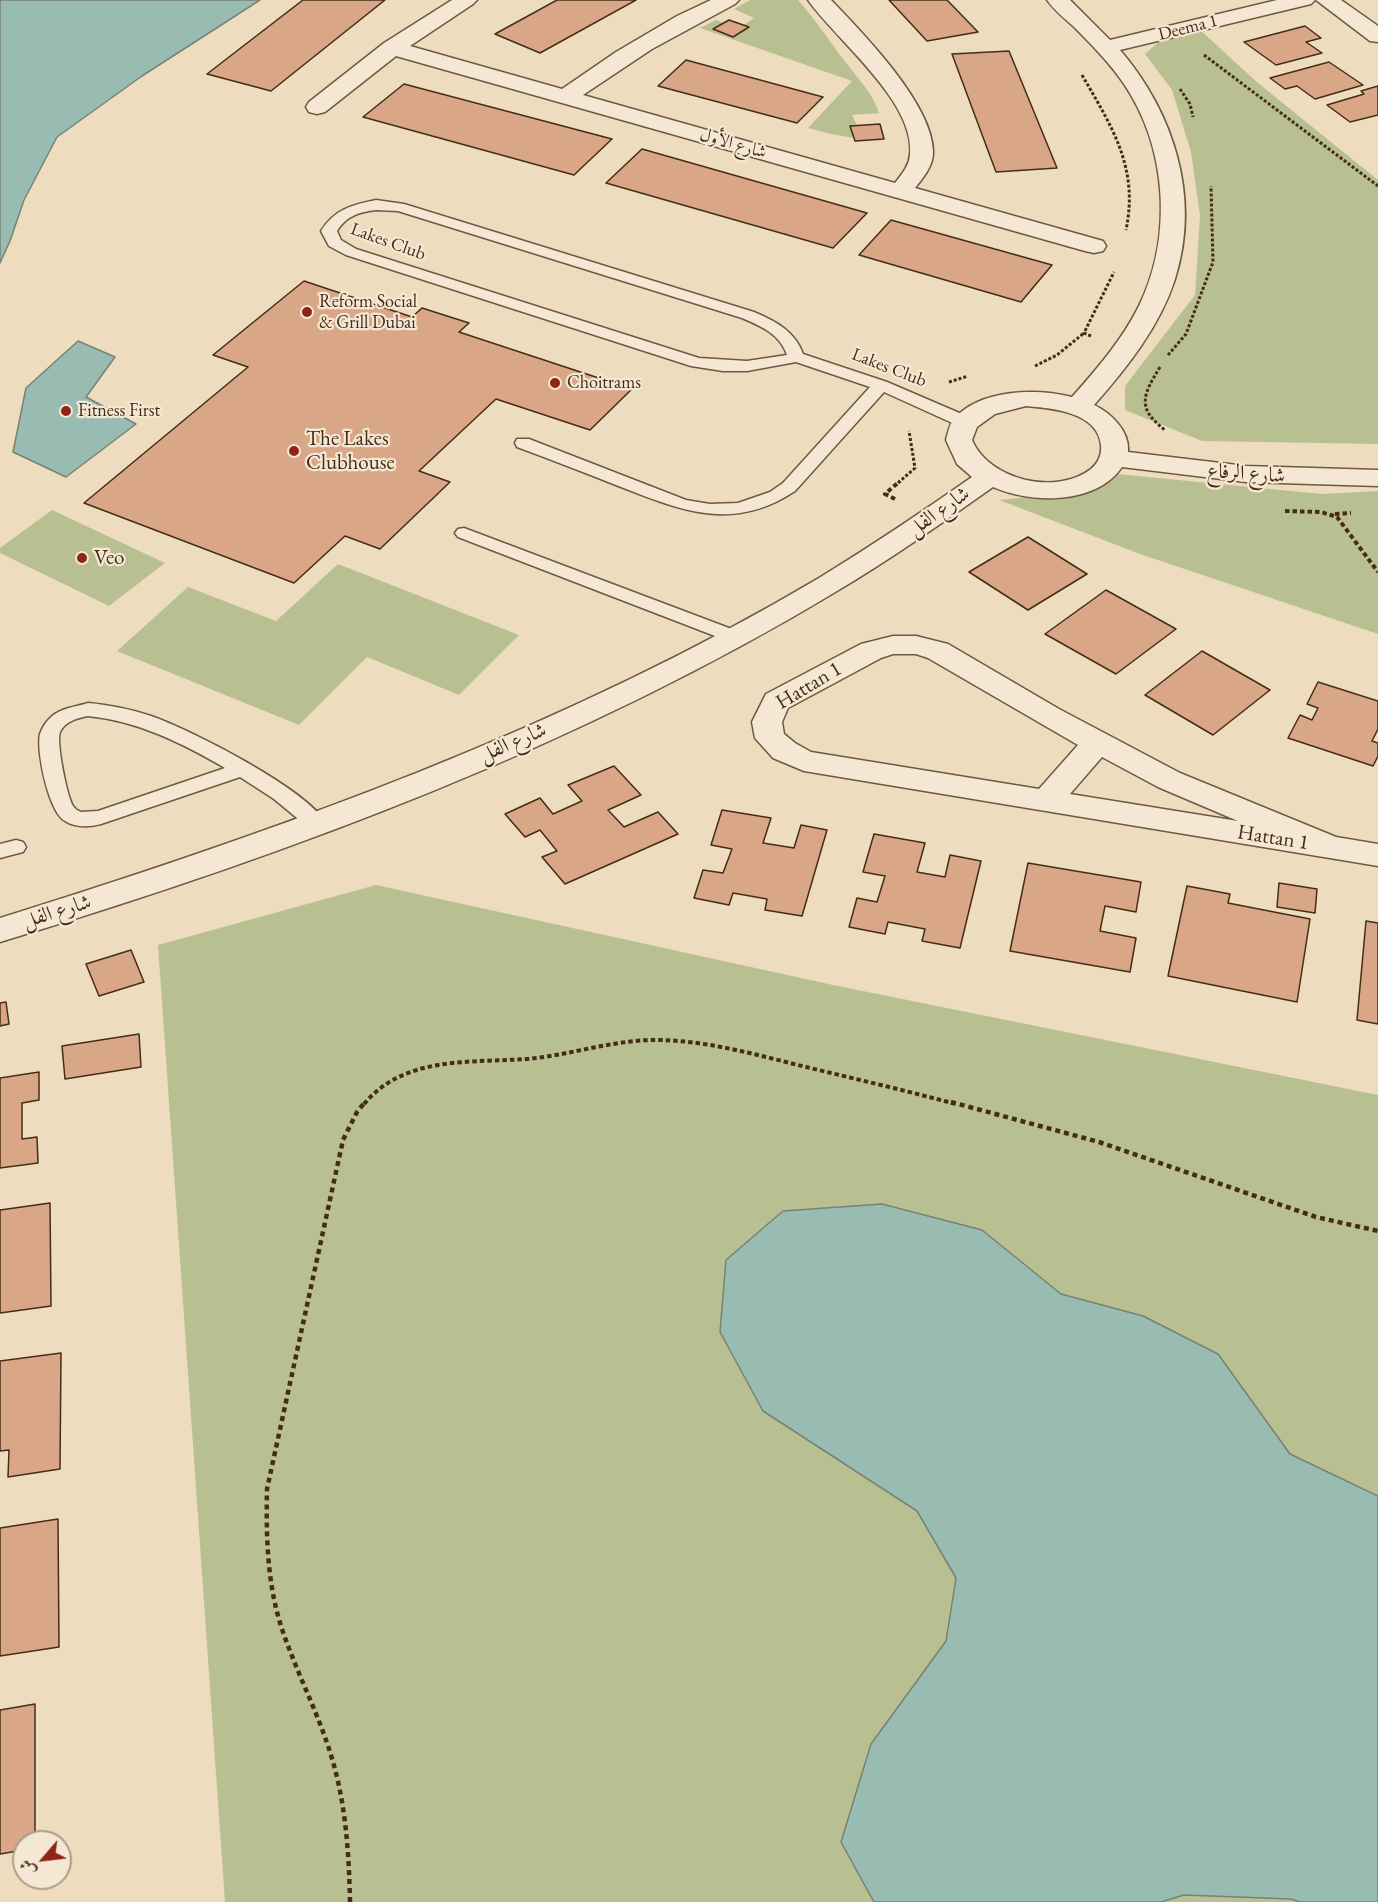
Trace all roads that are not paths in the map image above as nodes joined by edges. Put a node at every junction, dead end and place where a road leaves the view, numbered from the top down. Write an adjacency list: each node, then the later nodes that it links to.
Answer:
1 (466, 0): 9 (street)
2 (728, 0): 10 (street)
3 (819, 0): 12 (street)
4 (1058, 0): 8 (street)
5 (1304, 0): 8 (street, Deema 1)
6 (1327, 0): 7 (street)
7 (1378, 36)
8 (1107, 47): 16 (street)
9 (392, 48): 10 (street, شارع الأول); 11 (street)
10 (566, 97): 12 (street, شارع الأول)
11 (317, 107)
12 (900, 192): 13 (street, شارع الأول)
13 (1094, 246)
14 (796, 357): 14 (lane, Lakes Club); 15 (lane, Lakes Club)
15 (881, 385): 17 (lane, Lakes Club); 18 (lane)
16 (1077, 407): 17 (street); 19 (street)
17 (965, 422): 20 (street)
18 (523, 443)
19 (1115, 458): 20 (street); 21 (street, شارع الرفاع)
20 (988, 478): 23 (street, شارع الفل)
21 (1378, 478)
22 (464, 533): 23 (lane)
23 (735, 637): 27 (street, شارع الفل)
24 (1097, 743): 26 (street); 26 (street, Hattan 1); 28 (street, Hattan 1)
25 (242, 769): 25 (lane); 27 (lane)
26 (1045, 802): 28 (street, Hattan 1)
27 (316, 823): 30 (street, شارع الفل)
28 (1330, 847): 29 (street, Hattan 1)
29 (1378, 855)
30 (0, 930)

